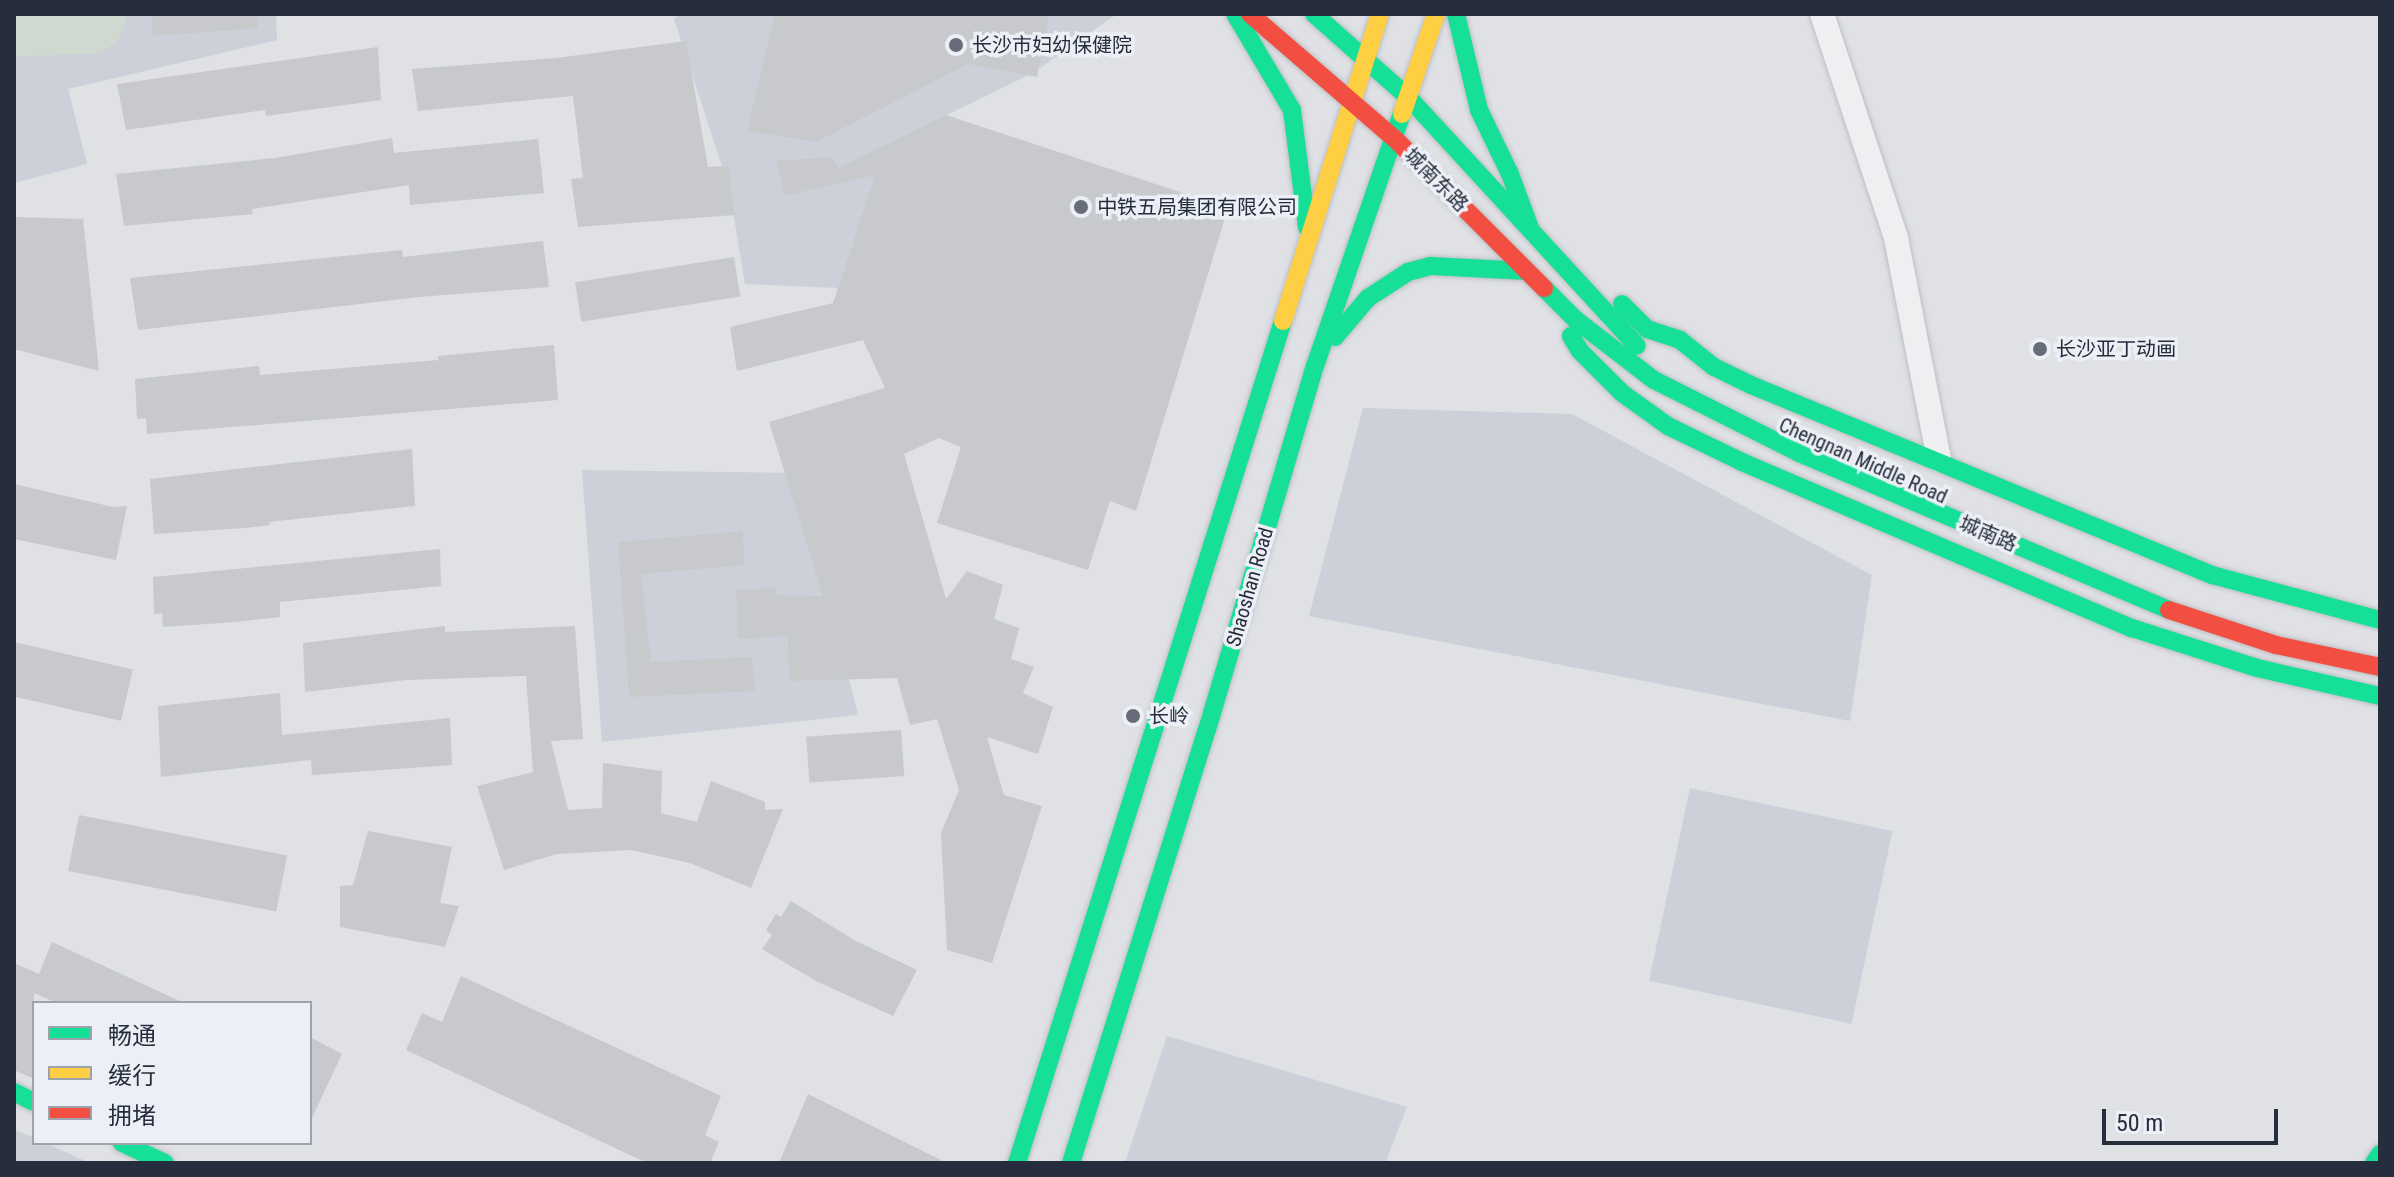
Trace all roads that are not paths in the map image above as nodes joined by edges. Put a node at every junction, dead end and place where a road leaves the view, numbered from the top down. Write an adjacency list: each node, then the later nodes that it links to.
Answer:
1 (1235, 14): 13 (main road)
2 (1250, 14): 10 (main road, 城南东路)
3 (1314, 14): 8 (main road, 城南东路)
4 (1380, 14): 8 (main road)
5 (1436, 14): 9 (main road, Shaoshan Road)
6 (1456, 14): 12 (main road)
7 (1822, 14): 18 (street)
8 (1367, 57): 9 (main road, 城南东路); 10 (main road)
9 (1410, 99): 11 (main road, Shaoshan Road); 12 (main road, 城南东路)
10 (1352, 104): 11 (main road, 城南东路); 13 (main road)
11 (1395, 139): 15 (main road, 城南东路); 17 (main road, Shaoshan Road)
12 (1530, 228): 14 (main road, 城南东路)
13 (1309, 240): 30 (main road)
14 (1548, 247): 16 (main road, 城南东路); 18 (main road)
15 (1530, 274): 16 (main road, 城南东路); 17 (main road); 24 (main road)
16 (1622, 347): 19 (main road, Chengnan Middle Road); 23 (main road, 城南路)
17 (1315, 366): 31 (main road, Shaoshan Road)
18 (1939, 460): 20 (main road)
19 (2238, 613)
20 (2380, 620)
21 (2329, 637): 22 (main road)
22 (2380, 648)
23 (2380, 667)
24 (2380, 696)
25 (14, 1092): 26 (main road)
26 (32, 1101)
27 (126, 1145): 29 (main road)
28 (2380, 1154): 32 (main road)
29 (165, 1163)
30 (1017, 1163)
31 (1071, 1163)
32 (2374, 1163)

